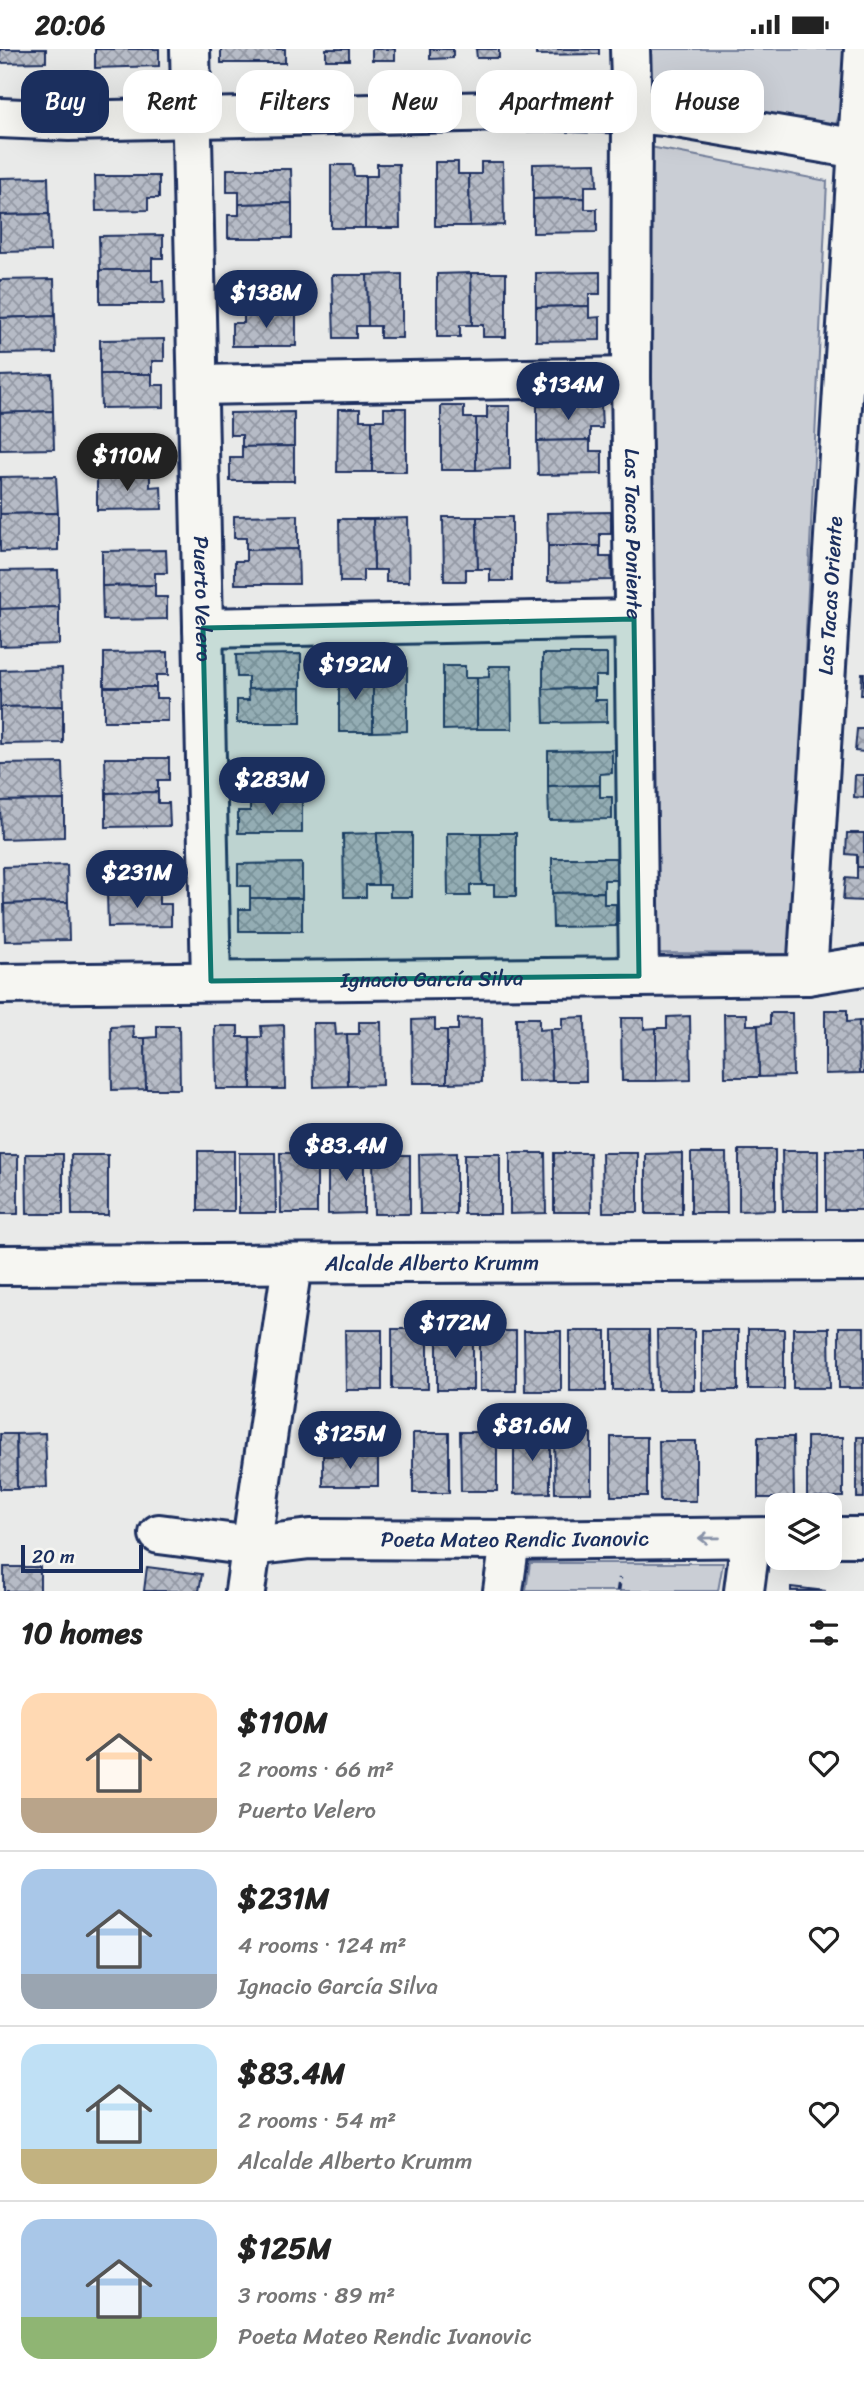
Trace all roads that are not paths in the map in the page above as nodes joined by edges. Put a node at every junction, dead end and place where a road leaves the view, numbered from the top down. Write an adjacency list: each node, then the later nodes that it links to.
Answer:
1 (190, 49): 4 (street, Puerto Velero)
2 (630, 49): 5 (street, Las Tacas Poniente)
3 (864, 49): 13 (street, Las Tacas Oriente)
4 (191, 70)
5 (631, 70)
6 (476, 112): 9 (street)
7 (637, 113): 13 (street)
8 (0, 118): 10 (street)
9 (222, 118)
10 (123, 120)
11 (192, 133): 15 (street, Puerto Velero)
12 (632, 133): 14 (street, Las Tacas Poniente)
13 (861, 149): 19 (street, Las Tacas Oriente)
14 (631, 377): 15 (street); 16 (street, Las Tacas Poniente)
15 (198, 385): 17 (street, Puerto Velero)
16 (634, 619): 17 (street); 20 (street, Las Tacas Poniente)
17 (203, 628): 21 (street, Puerto Velero)
18 (864, 966): 19 (street, Ignacio García Silva)
19 (807, 975): 20 (street, Ignacio García Silva)
20 (639, 976): 21 (street, Ignacio García Silva)
21 (211, 981): 22 (street, Ignacio García Silva)
22 (0, 984)
23 (864, 1261): 24 (street, Alcalde Alberto Krumm)
24 (292, 1264): 25 (street, Alcalde Alberto Krumm); 31 (street)
25 (0, 1265)
26 (159, 1534): 31 (street, Poeta Mateo Rendic Ivanovic)
27 (764, 1537): 30 (street, Poeta Mateo Rendic Ivanovic, one-way to 30); 34 (street)
28 (842, 1537): 29 (street)
29 (864, 1537)
30 (510, 1540): 31 (street, Poeta Mateo Rendic Ivanovic); 33 (street)
31 (252, 1546): 32 (street)
32 (245, 1591)
33 (503, 1591)
34 (744, 1591)

